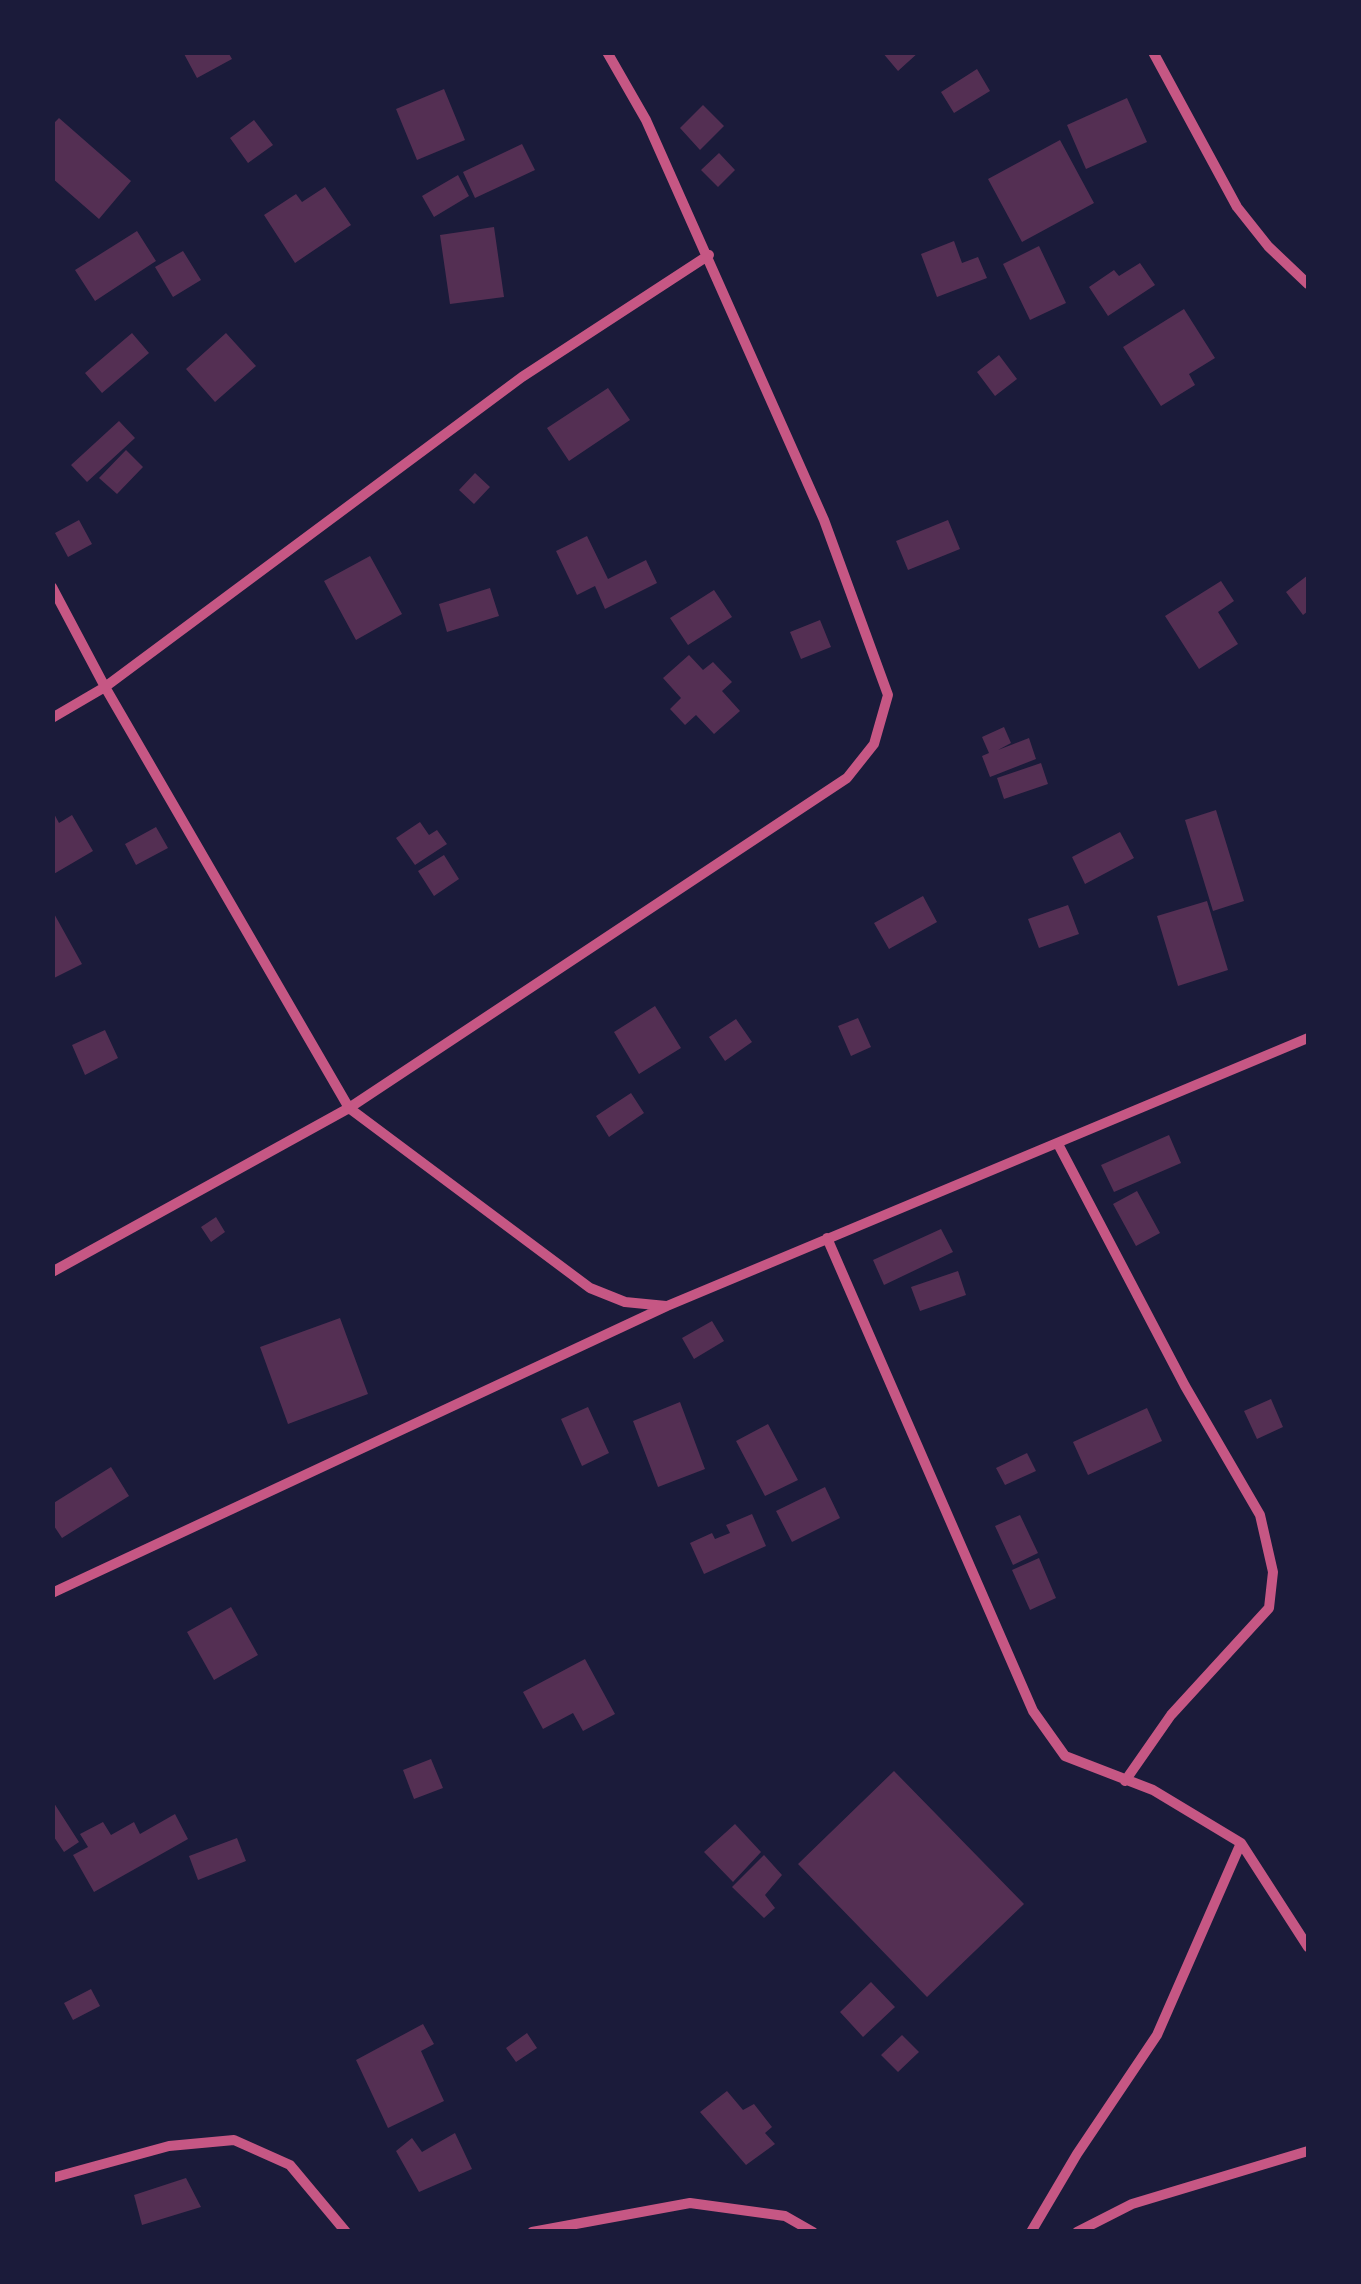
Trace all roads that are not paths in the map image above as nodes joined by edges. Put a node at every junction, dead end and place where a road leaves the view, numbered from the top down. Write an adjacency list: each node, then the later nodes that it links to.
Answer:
1 (607, 52): 3 (street)
2 (1153, 52): 4 (street)
3 (708, 255): 6 (street); 9 (street)
4 (1308, 284)
5 (52, 587): 6 (street)
6 (105, 688): 7 (street); 9 (street)
7 (52, 718)
8 (1308, 1038): 10 (street)
9 (349, 1108): 12 (street); 13 (street)
10 (1058, 1144): 11 (street); 15 (street)
11 (827, 1238): 13 (street); 15 (street)
12 (52, 1272)
13 (667, 1306): 14 (street)
14 (52, 1593)
15 (1125, 1781): 16 (street)
16 (1242, 1842): 17 (street); 23 (street)
17 (1308, 1947)
18 (1308, 2151): 24 (street)
19 (52, 2178): 20 (street)
20 (346, 2232)
21 (532, 2232): 22 (street)
22 (812, 2232)
23 (1031, 2232)
24 (1077, 2232)

